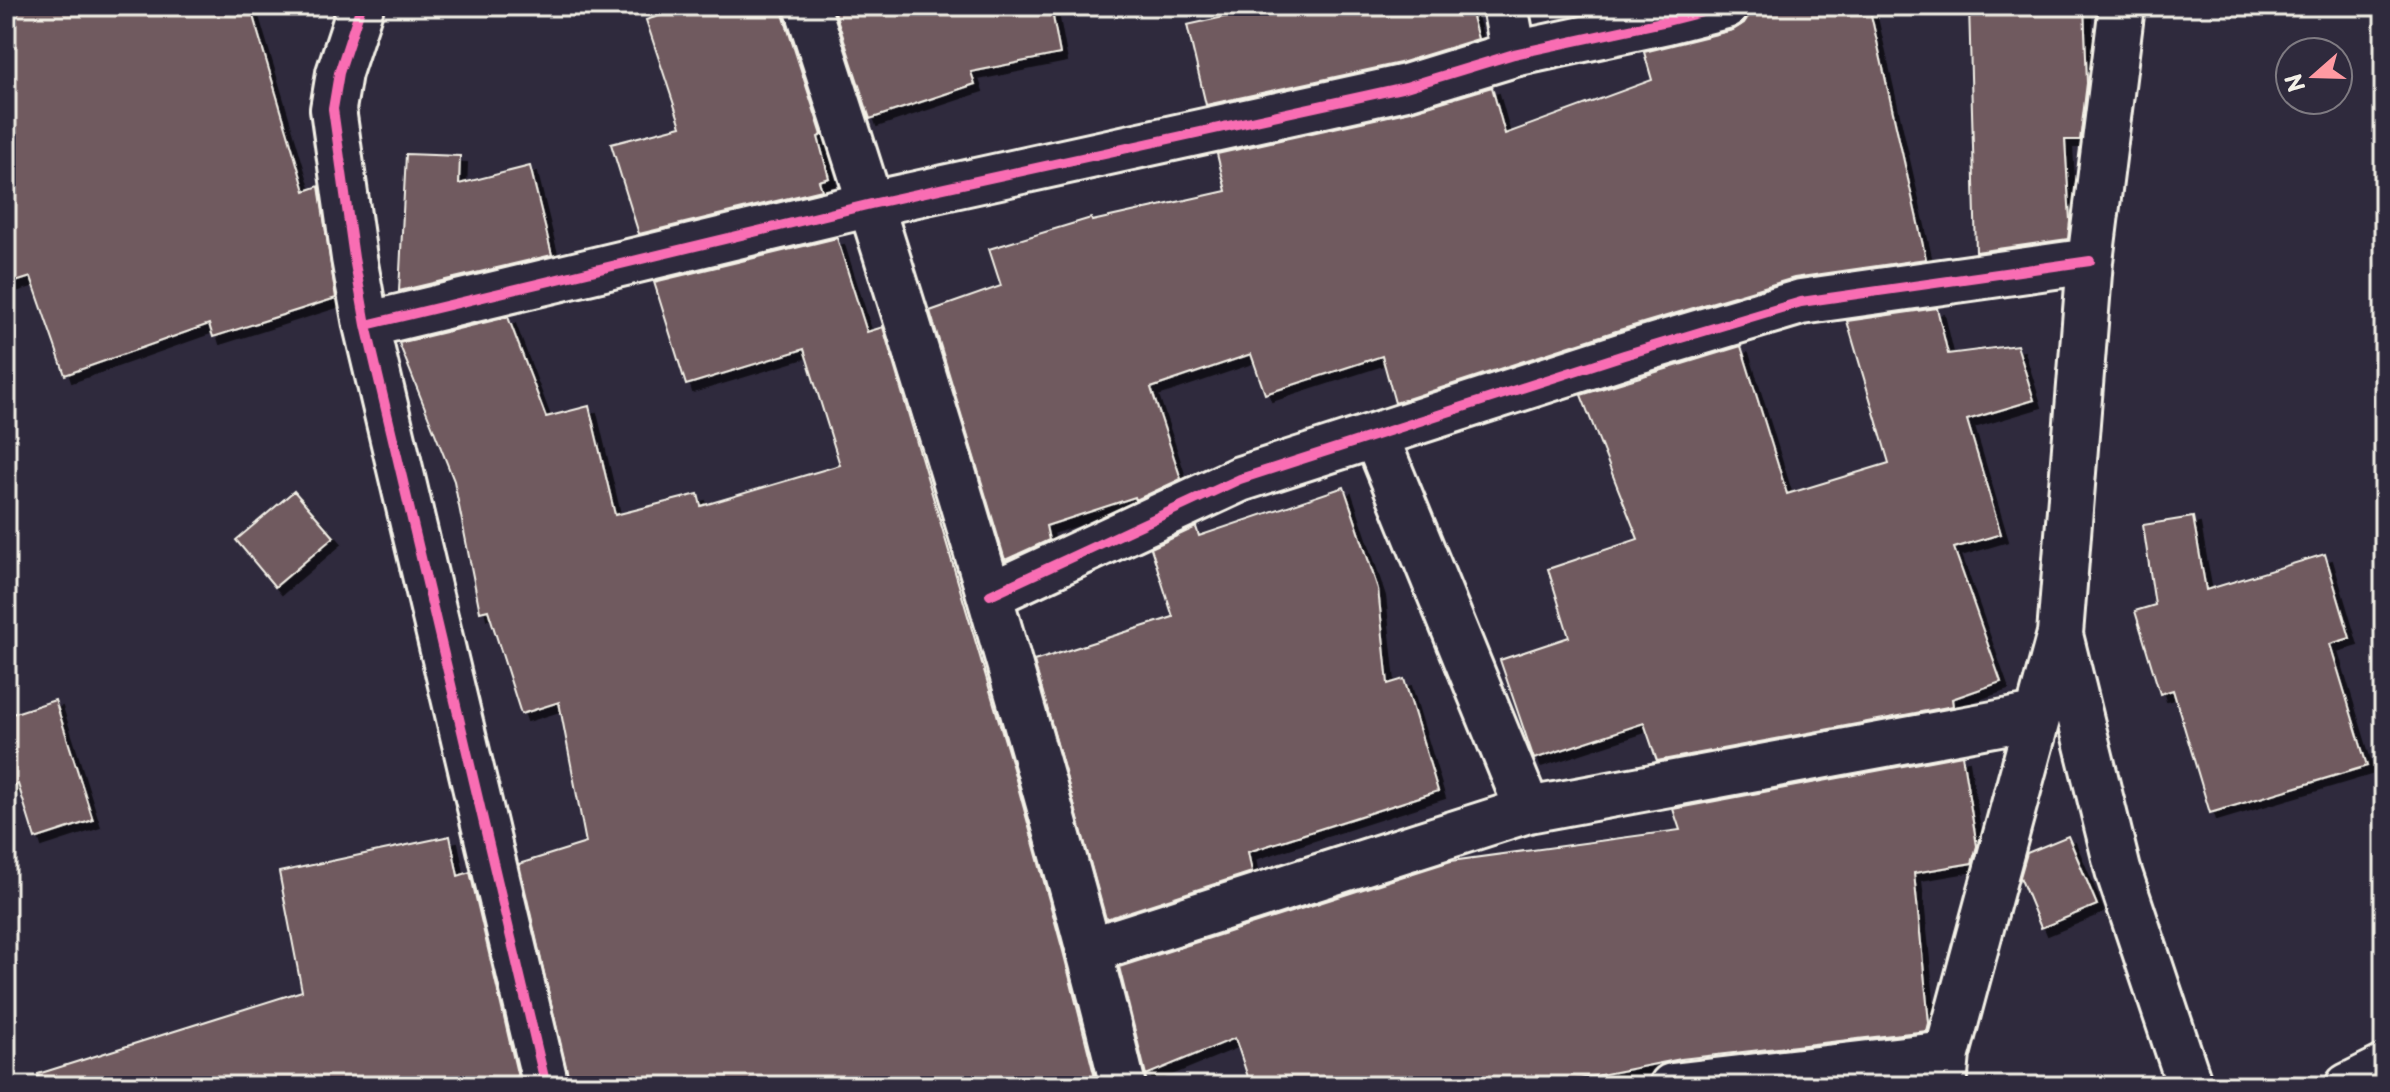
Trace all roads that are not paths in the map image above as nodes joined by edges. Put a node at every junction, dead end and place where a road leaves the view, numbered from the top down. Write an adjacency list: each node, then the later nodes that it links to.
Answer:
1 (361, 6): 9 (street)
2 (807, 6): 7 (street)
3 (1505, 6): 6 (street)
4 (1726, 6): 6 (street)
5 (2122, 6): 8 (street)
6 (1514, 54): 7 (street)
7 (871, 204): 9 (street); 11 (street)
8 (2090, 261): 10 (street); 12 (street)
9 (366, 325): 18 (street)
10 (1376, 437): 11 (street); 14 (street)
11 (990, 595): 15 (street)
12 (2060, 634): 13 (street); 21 (street)
13 (2037, 716): 14 (street); 17 (street)
14 (1528, 810): 15 (street)
15 (1090, 950): 19 (street)
16 (2384, 1068): 22 (street)
17 (1946, 1070): 20 (street)
18 (546, 1086)
19 (1123, 1086)
20 (1672, 1086)
21 (2190, 1086)
22 (2348, 1086)

